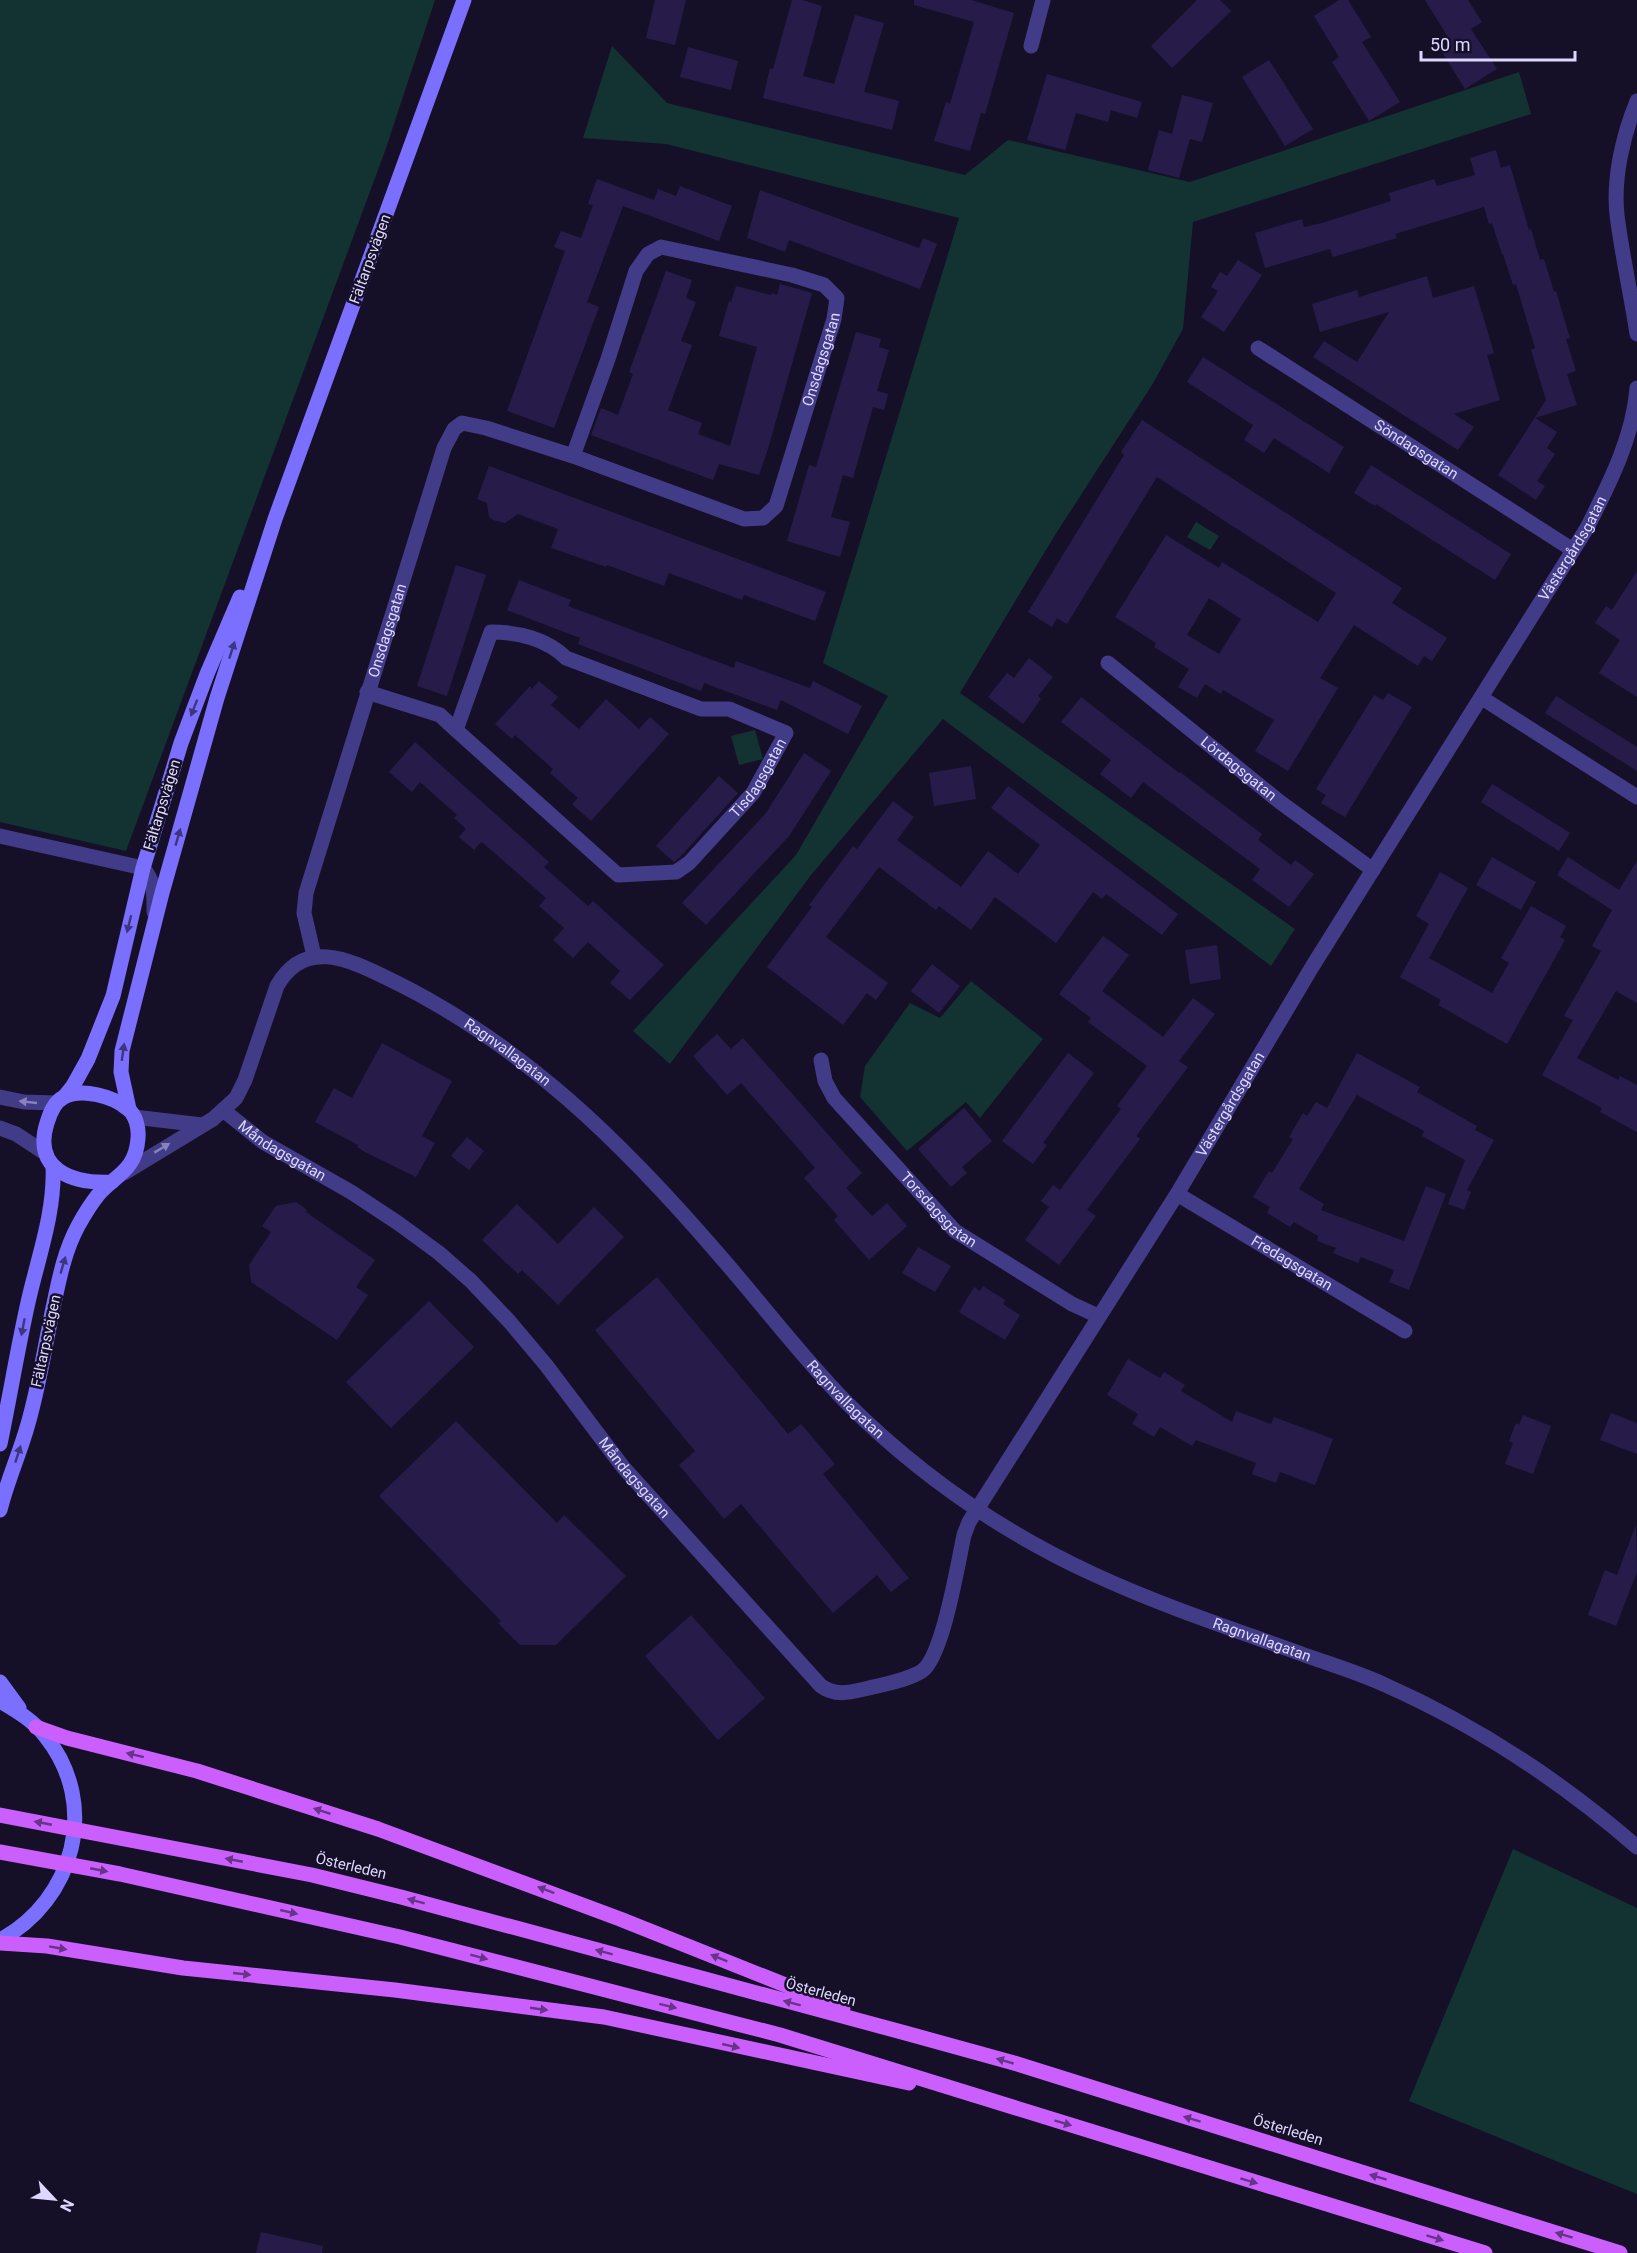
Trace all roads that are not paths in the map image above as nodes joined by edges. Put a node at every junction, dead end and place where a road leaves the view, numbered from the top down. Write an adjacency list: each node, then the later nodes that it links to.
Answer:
1 (464, 0): 9 (main road, Fältarpsvägen)
2 (1043, 0): 3 (street)
3 (1031, 46)
4 (1637, 101): 5 (street)
5 (1637, 334)
6 (1258, 348): 10 (street, Söndagsgatan)
7 (1637, 388): 10 (street, Västergårdsgatan)
8 (573, 456): 8 (street, Onsdagsgatan); 12 (street, Onsdagsgatan)
9 (274, 519): 17 (main road, Fältarpsvägen, one-way to 17); 19 (main road, Fältarpsvägen, one-way to 9)
10 (1572, 550): 13 (street, Västergårdsgatan)
11 (1108, 663): 18 (street, Lördagsgatan)
12 (367, 692): 14 (street, Tisdagsgatan); 20 (street, Onsdagsgatan)
13 (1482, 698): 15 (street); 18 (street, Västergårdsgatan)
14 (456, 730): 14 (street, Tisdagsgatan)
15 (1637, 797)
16 (0, 836): 17 (street)
17 (143, 868): 19 (street); 23 (main road, Fältarpsvägen, one-way to 23)
18 (1373, 870): 30 (street, Västergårdsgatan)
19 (154, 924): 25 (main road, Fältarpsvägen, one-way to 19)
20 (314, 956): 24 (street); 34 (street, Ragnvallagatan)
21 (821, 1060): 31 (street, Torsdagsgatan)
22 (0, 1097): 23 (street, one-way to 22)
23 (61, 1099): 25 (main road); 28 (main road)
24 (223, 1110): 26 (street); 34 (street, Måndagsgatan)
25 (131, 1113): 26 (street); 29 (main road)
26 (202, 1125): 29 (street, one-way to 26)
27 (0, 1128): 28 (street)
28 (49, 1160): 29 (main road); 33 (main road, Fältarpsvägen, one-way to 33)
29 (118, 1177): 35 (main road, Fältarpsvägen, one-way to 29)
30 (1177, 1194): 31 (street, Västergårdsgatan); 32 (street, Fredagsgatan)
31 (1098, 1316): 34 (street, Västergårdsgatan)
32 (1406, 1331)
33 (0, 1444)
34 (977, 1509): 41 (street, Ragnvallagatan)
35 (0, 1510)
36 (0, 1682): 38 (main road)
37 (0, 1701): 38 (main road)
38 (22, 1713): 39 (main road)
39 (36, 1727): 43 (main road); 44 (main road, one-way to 39)
40 (0, 1815): 44 (main road, Österleden, one-way to 40)
41 (1637, 1847)
42 (0, 1852): 45 (main road, one-way to 45)
43 (0, 1941): 45 (main road, one-way to 45)
44 (909, 2034): 47 (main road, Österleden, one-way to 44)
45 (987, 2099): 46 (main road, one-way to 46)
46 (1485, 2253)
47 (1620, 2253)

